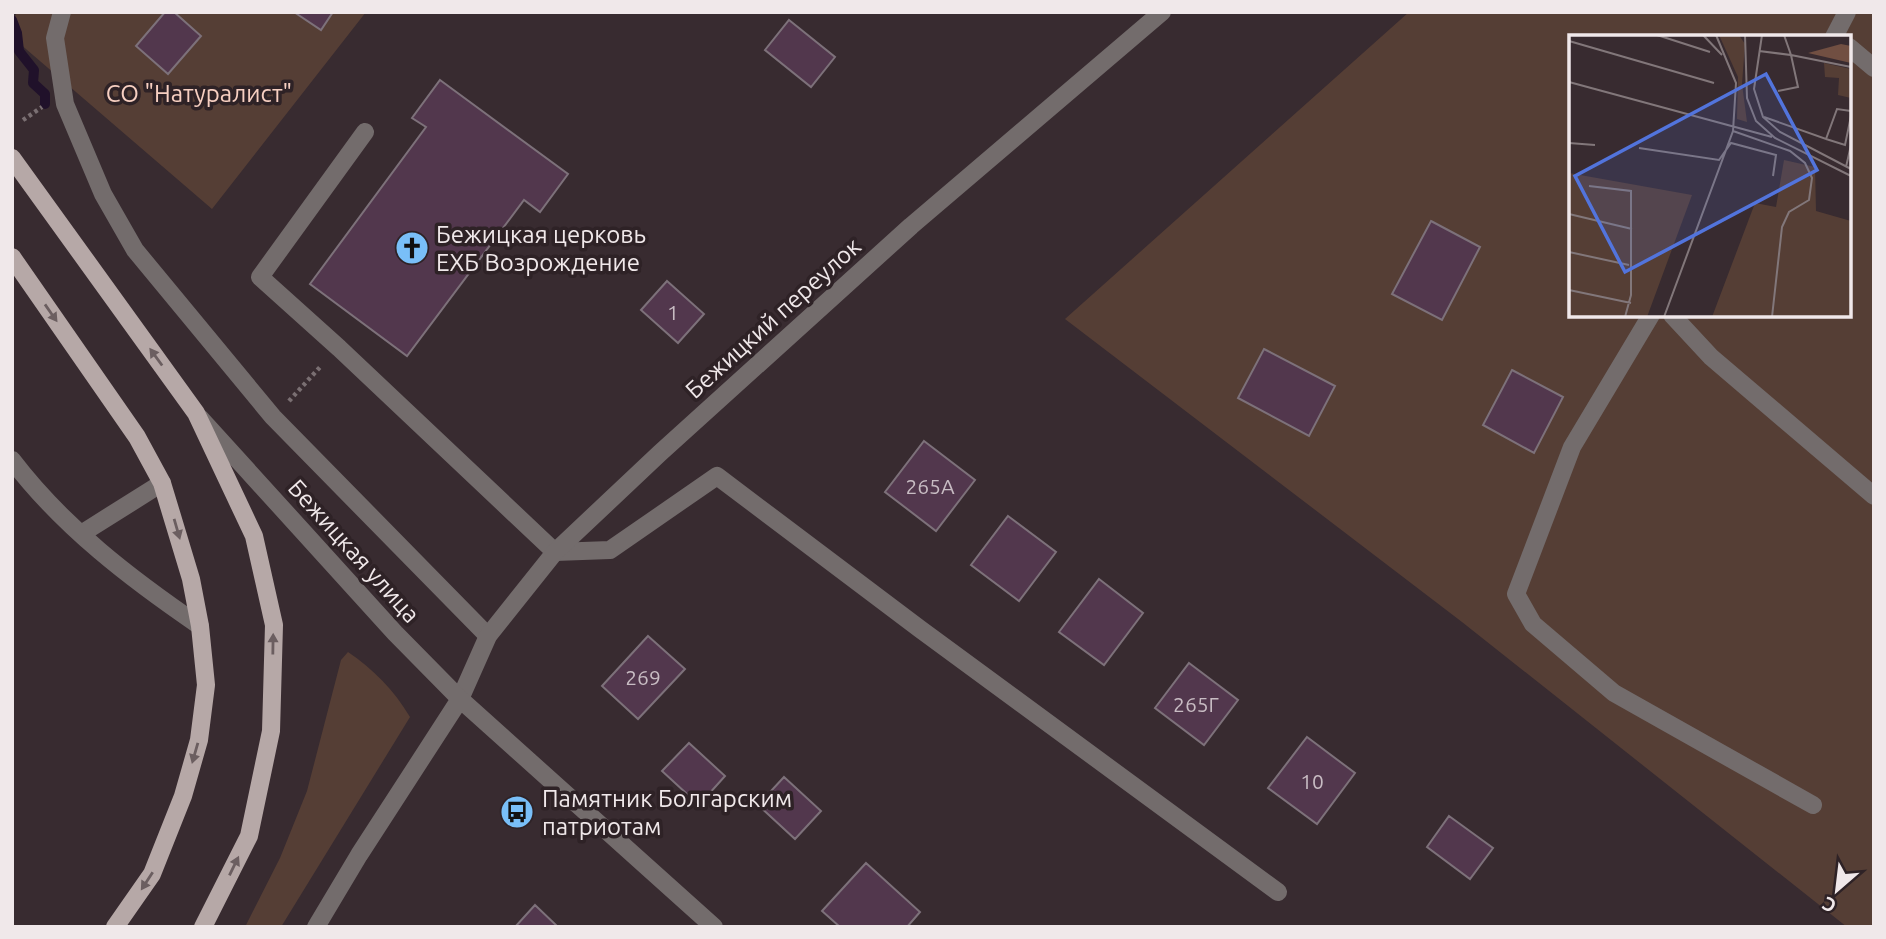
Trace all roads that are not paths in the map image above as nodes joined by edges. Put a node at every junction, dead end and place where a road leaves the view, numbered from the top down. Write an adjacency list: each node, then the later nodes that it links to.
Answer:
1 (62, 12): 19 (street)
2 (1163, 12): 17 (street, Бежицкий переулок)
3 (1847, 12): 4 (street)
4 (1836, 35)
5 (1851, 49): 6 (street)
6 (1874, 68)
7 (365, 132): 17 (street)
8 (12, 158): 12 (main road, Бежицкая улица, one-way to 8)
9 (12, 257): 14 (main road, one-way to 14)
10 (1650, 317): 21 (street)
11 (1674, 317): 15 (street)
12 (195, 413): 20 (street, Бежицкая улица); 24 (main road, one-way to 12)
13 (12, 460): 16 (street)
14 (162, 483): 16 (street); 18 (main road, one-way to 18)
15 (1874, 496)
16 (81, 534): 18 (street)
17 (555, 552): 19 (street, Бежицкий переулок); 22 (street)
18 (200, 626): 23 (main road, one-way to 23)
19 (488, 636): 20 (street, Бежицкий переулок)
20 (460, 699): 25 (street, Бежицкий переулок); 26 (street, Бежицкая улица)
21 (1813, 804)
22 (1278, 892)
23 (115, 927)
24 (203, 927)
25 (316, 927)
26 (714, 927)

